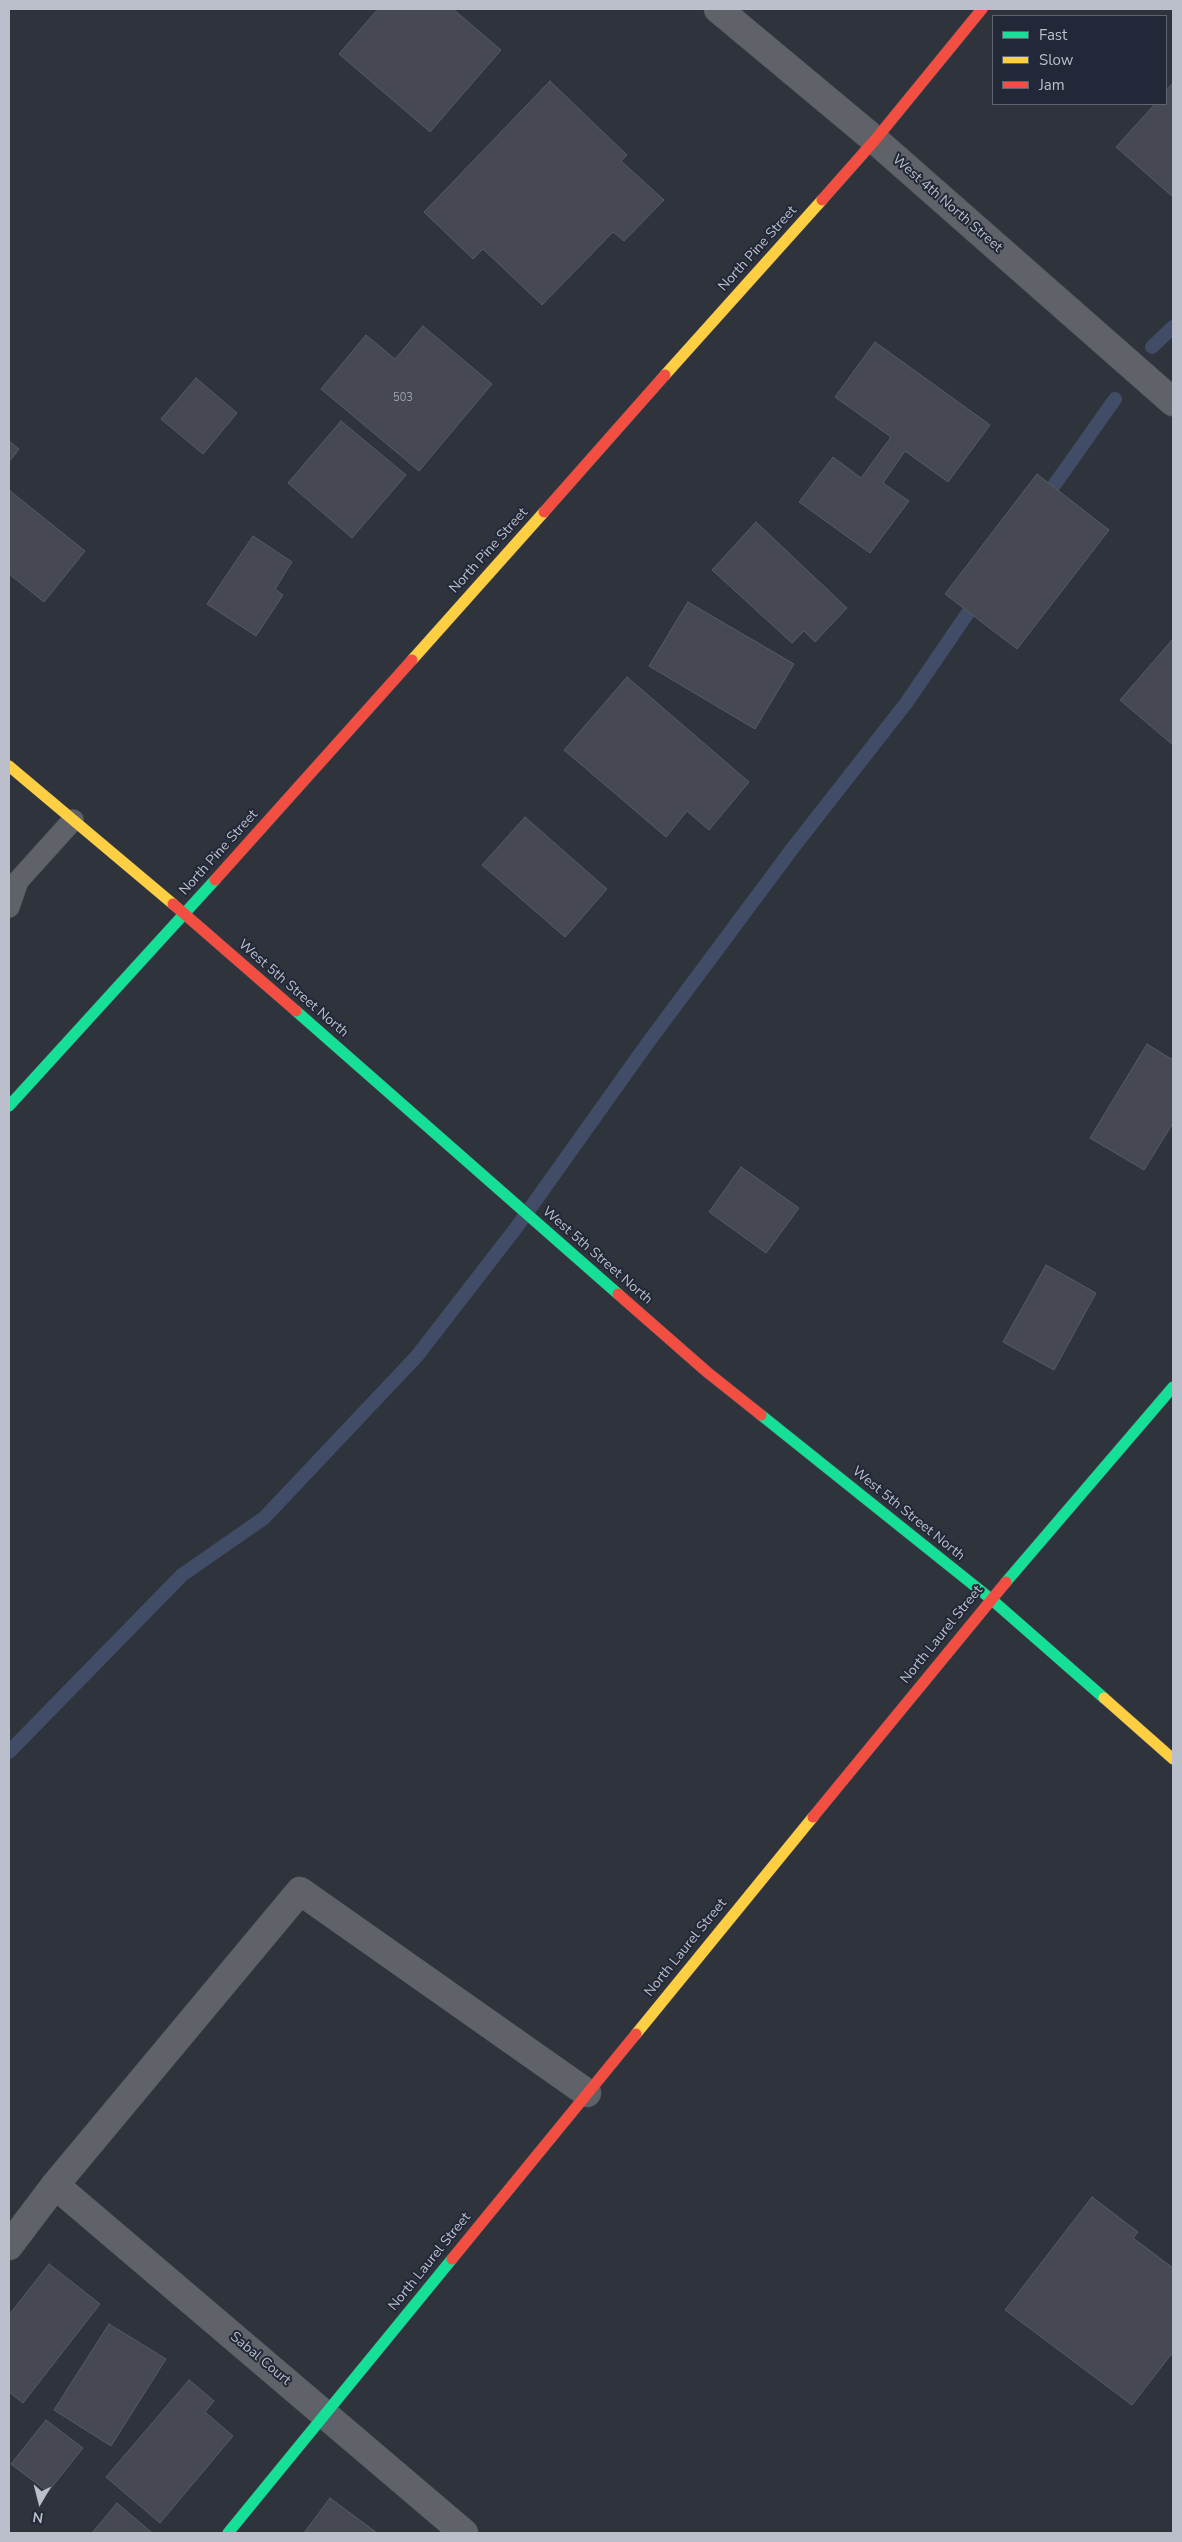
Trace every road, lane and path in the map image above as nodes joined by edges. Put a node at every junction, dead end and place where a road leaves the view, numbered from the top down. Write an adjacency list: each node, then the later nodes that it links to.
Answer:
1 (718, 9): 3 (street, West 4th North Street)
2 (982, 9): 3 (street, North Pine Street)
3 (875, 140): 4 (street, West 4th North Street); 8 (street, North Pine Street)
4 (1173, 402)
5 (9, 766): 6 (street, West 5th Street North)
6 (73, 820): 7 (lane); 8 (street, West 5th Street North)
7 (9, 908)
8 (185, 914): 9 (street, North Pine Street); 11 (street, West 5th Street North)
9 (9, 1106)
10 (1173, 1387): 11 (street, North Laurel Street)
11 (991, 1599): 12 (street, West 5th Street North); 13 (street, North Laurel Street)
12 (1173, 1759)
13 (587, 2093): 14 (street); 16 (street, North Laurel Street)
14 (55, 2185): 15 (street); 16 (street, Sabal Court)
15 (9, 2246)
16 (325, 2414): 17 (street, North Laurel Street); 18 (street, Sabal Court)
17 (228, 2533)
18 (464, 2533)

